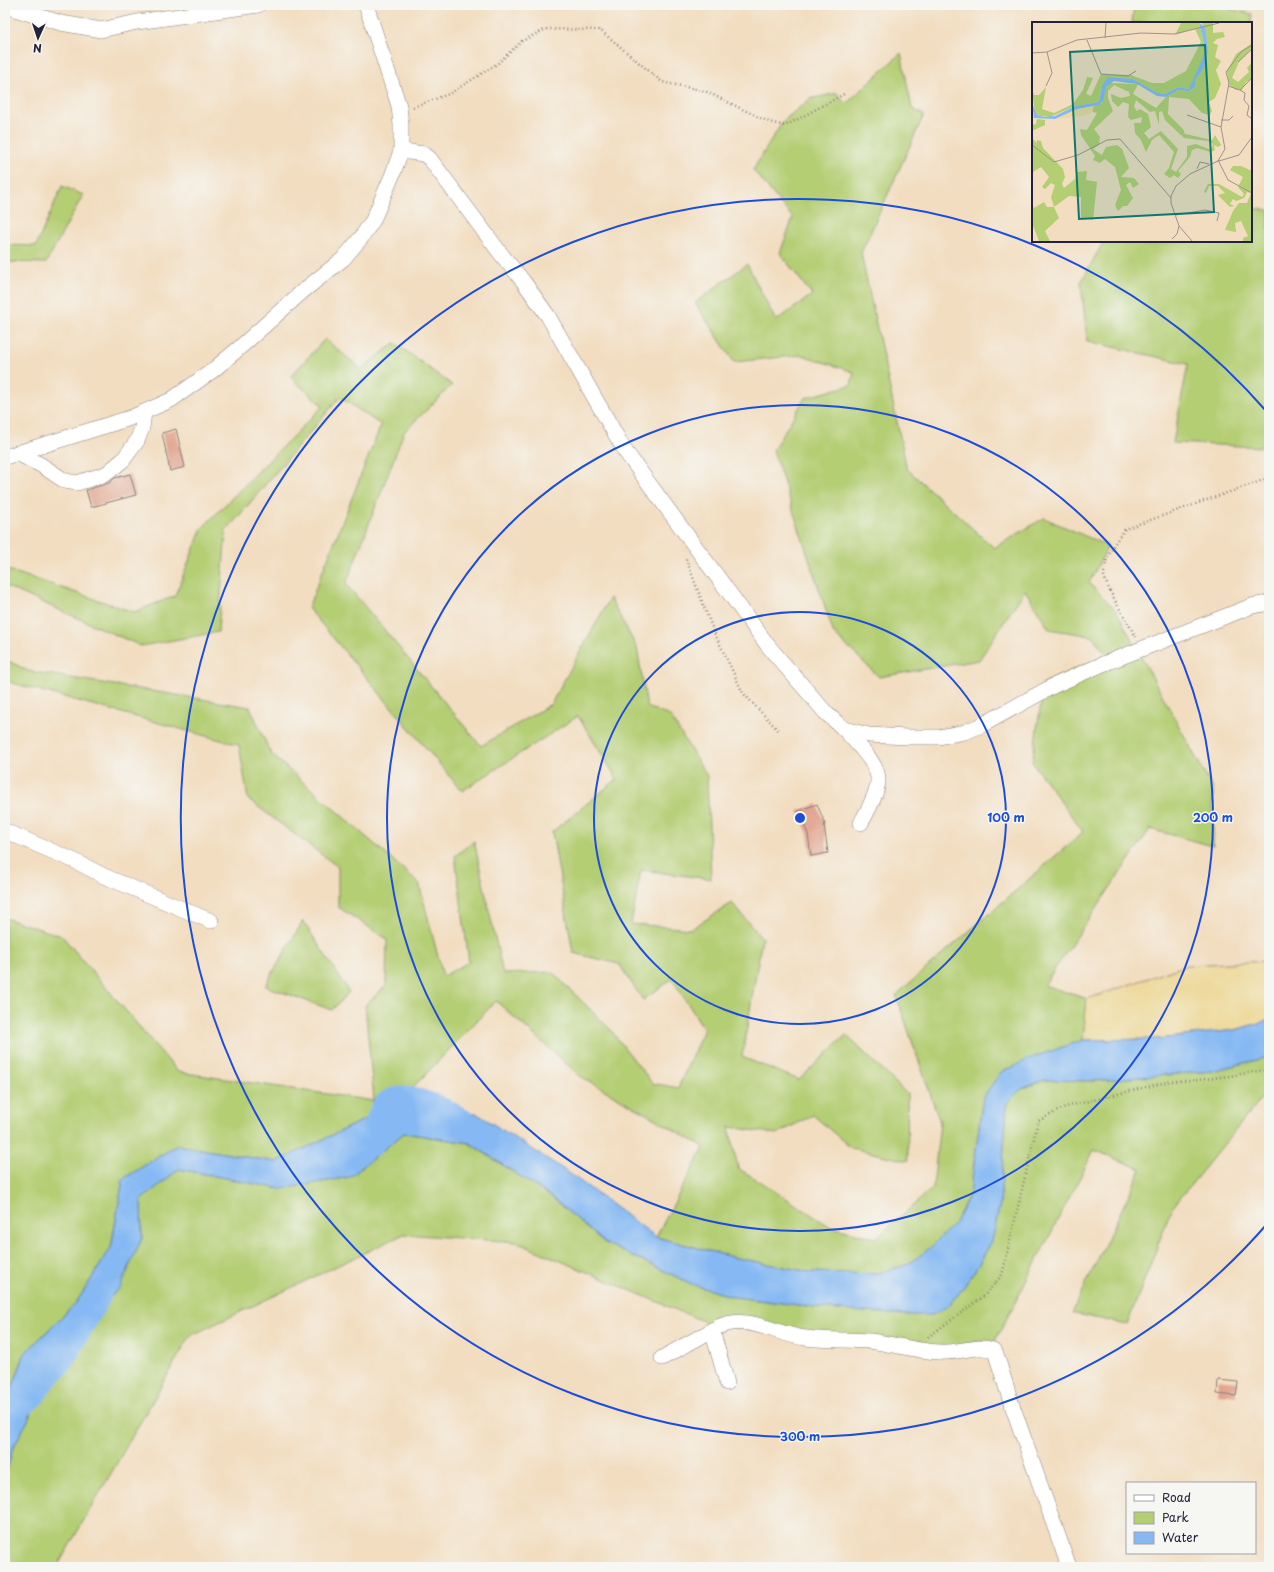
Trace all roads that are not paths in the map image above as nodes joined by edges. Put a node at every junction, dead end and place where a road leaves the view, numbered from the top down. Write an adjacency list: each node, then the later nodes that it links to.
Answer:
1 (258, 5): 3 (street)
2 (366, 5): 4 (street)
3 (5, 6)
4 (401, 151): 5 (street); 8 (street)
5 (144, 412): 6 (street); 6 (street)
6 (11, 455)
7 (1269, 603): 8 (street)
8 (844, 729): 9 (street)
9 (861, 823)
10 (5, 831): 11 (street)
11 (211, 920)
12 (712, 1330): 13 (street); 14 (street); 15 (street)
13 (662, 1358)
14 (727, 1383)
15 (1069, 1567)

